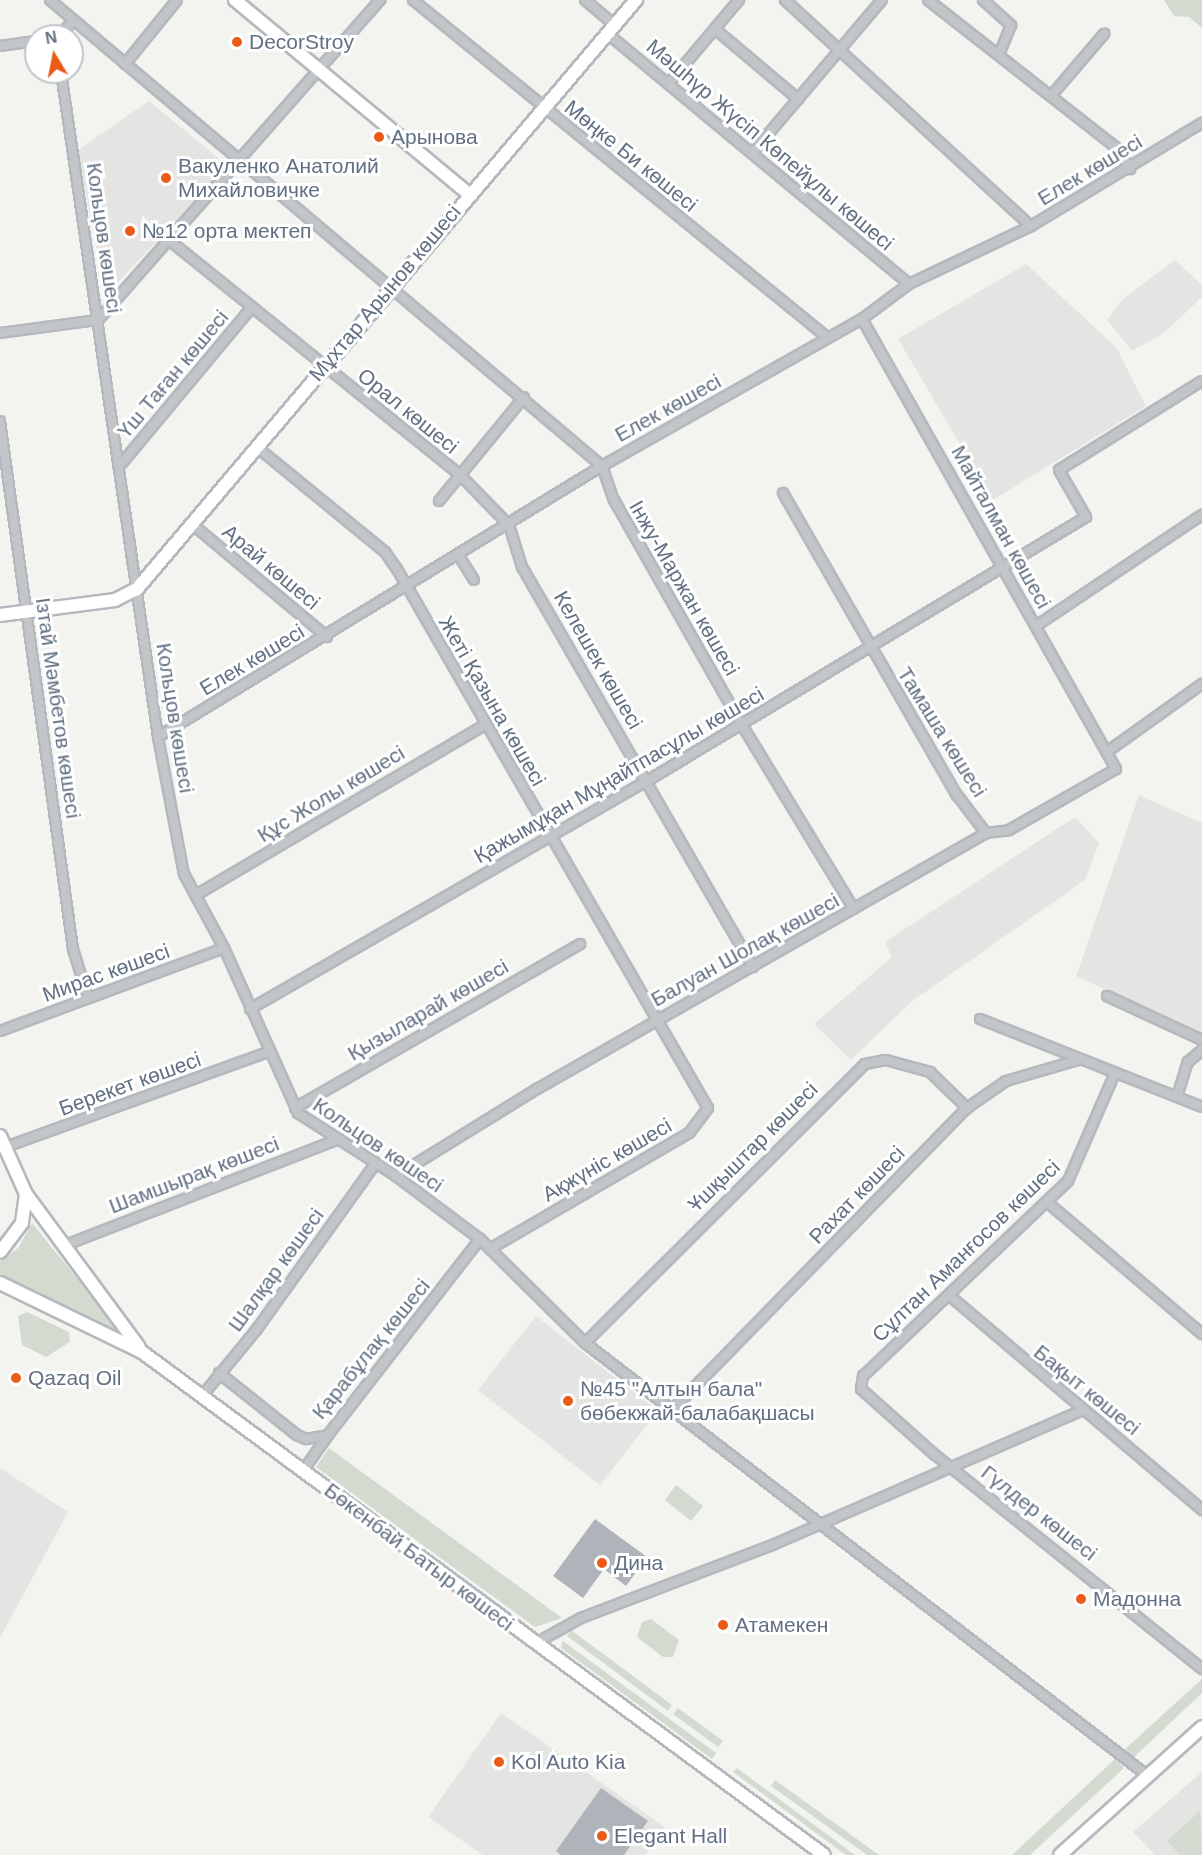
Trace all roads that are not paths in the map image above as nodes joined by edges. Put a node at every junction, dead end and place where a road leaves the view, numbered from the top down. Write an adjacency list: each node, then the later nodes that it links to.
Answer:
1 (50, 0): 13 (street)
2 (177, 0): 22 (street)
3 (235, 0): 23 (main road)
4 (380, 0): 23 (street)
5 (413, 0): 28 (street, Мөңке Би көшесі)
6 (585, 0): 16 (street, Мәшһүр Жүсіп Көпейұлы көшесі)
7 (636, 0): 16 (main road, Мұхтар Арынов көшесі)
8 (739, 0): 15 (street)
9 (785, 0): 20 (street)
10 (882, 0): 20 (street)
11 (928, 0): 21 (street)
12 (983, 0): 21 (street)
13 (73, 21): 14 (street); 22 (street)
14 (70, 24)
15 (715, 29): 24 (street); 27 (street)
16 (611, 30): 24 (street, Мәшһүр Жүсіп Көпейұлы көшесі); 28 (main road, Мұхтар Арынов көшесі)
17 (1104, 34): 26 (street)
18 (24, 43): 19 (street)
19 (0, 46)
20 (843, 49): 27 (street); 34 (street)
21 (999, 54): 26 (street)
22 (125, 64): 31 (street)
23 (320, 70): 31 (street); 33 (main road)
24 (669, 83): 30 (street, Мәшһүр Жүсіп Көпейұлы көшесі)
25 (63, 84): 39 (street, Кольцов көшесі)
26 (1051, 96): 32 (street)
27 (798, 99): 30 (street)
28 (542, 107): 33 (main road, Мұхтар Арынов көшесі); 42 (street, Мөңке Би көшесі)
29 (1202, 123): 32 (street, Елек көшесі)
30 (753, 153): 36 (street, Мәшһүр Жүсіп Көпейұлы көшесі)
31 (240, 160): 35 (street); 37 (street)
32 (1130, 169): 34 (street, Елек көшесі)
33 (469, 194): 37 (main road, Мұхтар Арынов көшесі)
34 (1031, 226): 36 (street, Елек көшесі)
35 (169, 240): 38 (street, Орал көшесі); 39 (street)
36 (909, 284): 40 (street, Елек көшесі)
37 (391, 285): 43 (main road, Мұхтар Арынов көшесі); 45 (street)
38 (252, 307): 43 (street, Орал көшесі); 48 (street, Үш Таған көшесі)
39 (98, 320): 41 (street); 48 (street, Кольцов көшесі)
40 (862, 320): 42 (street, Елек көшесі); 57 (street, Майталман көшесі)
41 (0, 333)
42 (828, 338): 49 (street, Елек көшесі)
43 (324, 366): 47 (main road, Мұхтар Арынов көшесі); 50 (street, Орал көшесі)
44 (1202, 381): 57 (street, Қажымұқан Мұңайтпасұлы көшесі)
45 (525, 397): 49 (street); 50 (street)
46 (0, 421): 61 (street, Ізтай Мәмбетов көшесі)
47 (258, 448): 54 (main road, Мұхтар Арынов көшесі); 59 (street, Жеті Қазына көшесі)
48 (122, 463): 60 (street, Кольцов көшесі)
49 (602, 466): 55 (street, Елек көшесі); 68 (street, Інжу-Маржан көшесі)
50 (460, 475): 52 (street); 55 (street, Орал көшесі)
51 (783, 493): 65 (street, Тамаша көшесі)
52 (439, 501)
53 (1202, 515): 63 (street)
54 (192, 524): 60 (main road, Мұхтар Арынов көшесі); 64 (street, Арай көшесі)
55 (509, 525): 56 (street, Елек көшесі); 72 (street, Келешек көшесі)
56 (459, 556): 58 (street); 59 (street, Елек көшесі)
57 (1004, 569): 63 (street, Майталман көшесі); 65 (street, Қажымұқан Мұңайтпасұлы көшесі)
58 (474, 580)
59 (405, 586): 64 (street, Елек көшесі); 67 (street, Жеті Қазына көшесі)
60 (137, 589): 61 (main road); 69 (street, Кольцов көшесі)
61 (27, 611): 62 (main road); 81 (street, Ізтай Мәмбетов көшесі)
62 (0, 615)
63 (1036, 626): 70 (street, Майталман көшесі)
64 (327, 637): 69 (street, Елек көшесі)
65 (870, 648): 68 (street, Қажымұқан Мұңайтпасұлы көшесі); 73 (street, Тамаша көшесі)
66 (1202, 684): 70 (street)
67 (485, 725): 74 (street, Жеті Қазына көшесі); 75 (street, Құс Жолы көшесі)
68 (741, 725): 72 (street, Қажымұқан Мұңайтпасұлы көшесі); 76 (street, Інжу-Маржан көшесі)
69 (158, 737): 75 (street, Кольцов көшесі)
70 (1107, 752): 71 (street, Майталман көшесі)
71 (1116, 769): 73 (street, Балуан Шолақ көшесі)
72 (647, 781): 74 (street, Қажымұқан Мұңайтпасұлы көшесі); 79 (street, Келешек көшесі)
73 (986, 833): 76 (street, Балуан Шолақ көшесі)
74 (551, 836): 82 (street, Қажымұқан Мұңайтпасұлы көшесі); 84 (street, Жеті Қазына көшесі)
75 (196, 895): 78 (street, Кольцов көшесі)
76 (854, 909): 79 (street, Балуан Шолақ көшесі)
77 (580, 944): 93 (street, Қызыларай көшесі)
78 (224, 948): 81 (street, Мирас көшесі); 82 (street, Кольцов көшесі)
79 (753, 967): 84 (street, Балуан Шолақ көшесі)
80 (1107, 996): 86 (street)
81 (88, 998): 85 (street, Мирас көшесі)
82 (250, 1009): 88 (street, Кольцов көшесі)
83 (980, 1019): 89 (street)
84 (656, 1021): 99 (street, Балуан Шолақ көшесі); 104 (street, Ақжүніс көшесі)
85 (0, 1031)
86 (1202, 1040)
87 (1202, 1050): 91 (street)
88 (268, 1053): 93 (street, Кольцов көшесі); 97 (street, Берекет көшесі)
89 (1080, 1059): 90 (street); 94 (street, Рахат көшесі)
90 (1115, 1073): 91 (street); 101 (street, Сұлтан Аманғосов көшесі)
91 (1176, 1097): 92 (street)
92 (1202, 1107)
93 (295, 1108): 96 (street, Кольцов көшесі)
94 (967, 1108): 109 (street, Ұшқыштар көшесі); 114 (street, Рахат көшесі)
95 (0, 1136): 97 (main road)
96 (339, 1139): 98 (street, Кольцов көшесі); 103 (street, Шамшырақ көшесі)
97 (2, 1149): 100 (main road)
98 (376, 1163): 99 (street, Кольцов көшесі); 111 (street, Шалқар көшесі)
99 (396, 1176): 102 (street, Кольцов көшесі)
100 (26, 1194): 103 (main road); 105 (main road)
101 (1047, 1202): 107 (street, Сұлтан Аманғосов көшесі); 108 (street)
102 (480, 1239): 104 (street, Кольцов көшесі); 116 (street, Қарабұлақ көшесі)
103 (63, 1246): 110 (main road)
104 (490, 1249): 109 (street, Кольцов көшесі)
105 (0, 1252)
106 (0, 1283): 110 (main road, Бөкенбай Батыр көшесі)
107 (950, 1296): 112 (street, Сұлтан Аманғосов көшесі); 115 (street, Бақыт көшесі)
108 (1202, 1334)
109 (585, 1343): 114 (street, Кольцов көшесі)
110 (142, 1352): 113 (main road, Бөкенбай Батыр көшесі)
111 (219, 1373): 113 (street, Шалқар көшесі); 116 (street, Қарабұлақ көшесі)
112 (860, 1382): 117 (street, Гүлдер көшесі)
113 (202, 1396): 118 (main road, Бөкенбай Батыр көшесі)
114 (673, 1409): 120 (street, Кольцов көшесі)
115 (1081, 1411): 117 (street); 119 (street, Бақыт көшесі)
116 (328, 1435): 118 (street)
117 (953, 1469): 120 (street); 122 (street, Гүлдер көшесі)
118 (303, 1471): 121 (main road, Бөкенбай Батыр көшесі)
119 (1202, 1510)
120 (819, 1525): 121 (street); 124 (street, Кольцов көшесі)
121 (536, 1643): 125 (main road, Бөкенбай Батыр көшесі)
122 (1202, 1669)
123 (1202, 1727): 124 (main road)
124 (1148, 1776): 126 (main road)
125 (824, 1855)
126 (1060, 1855)

